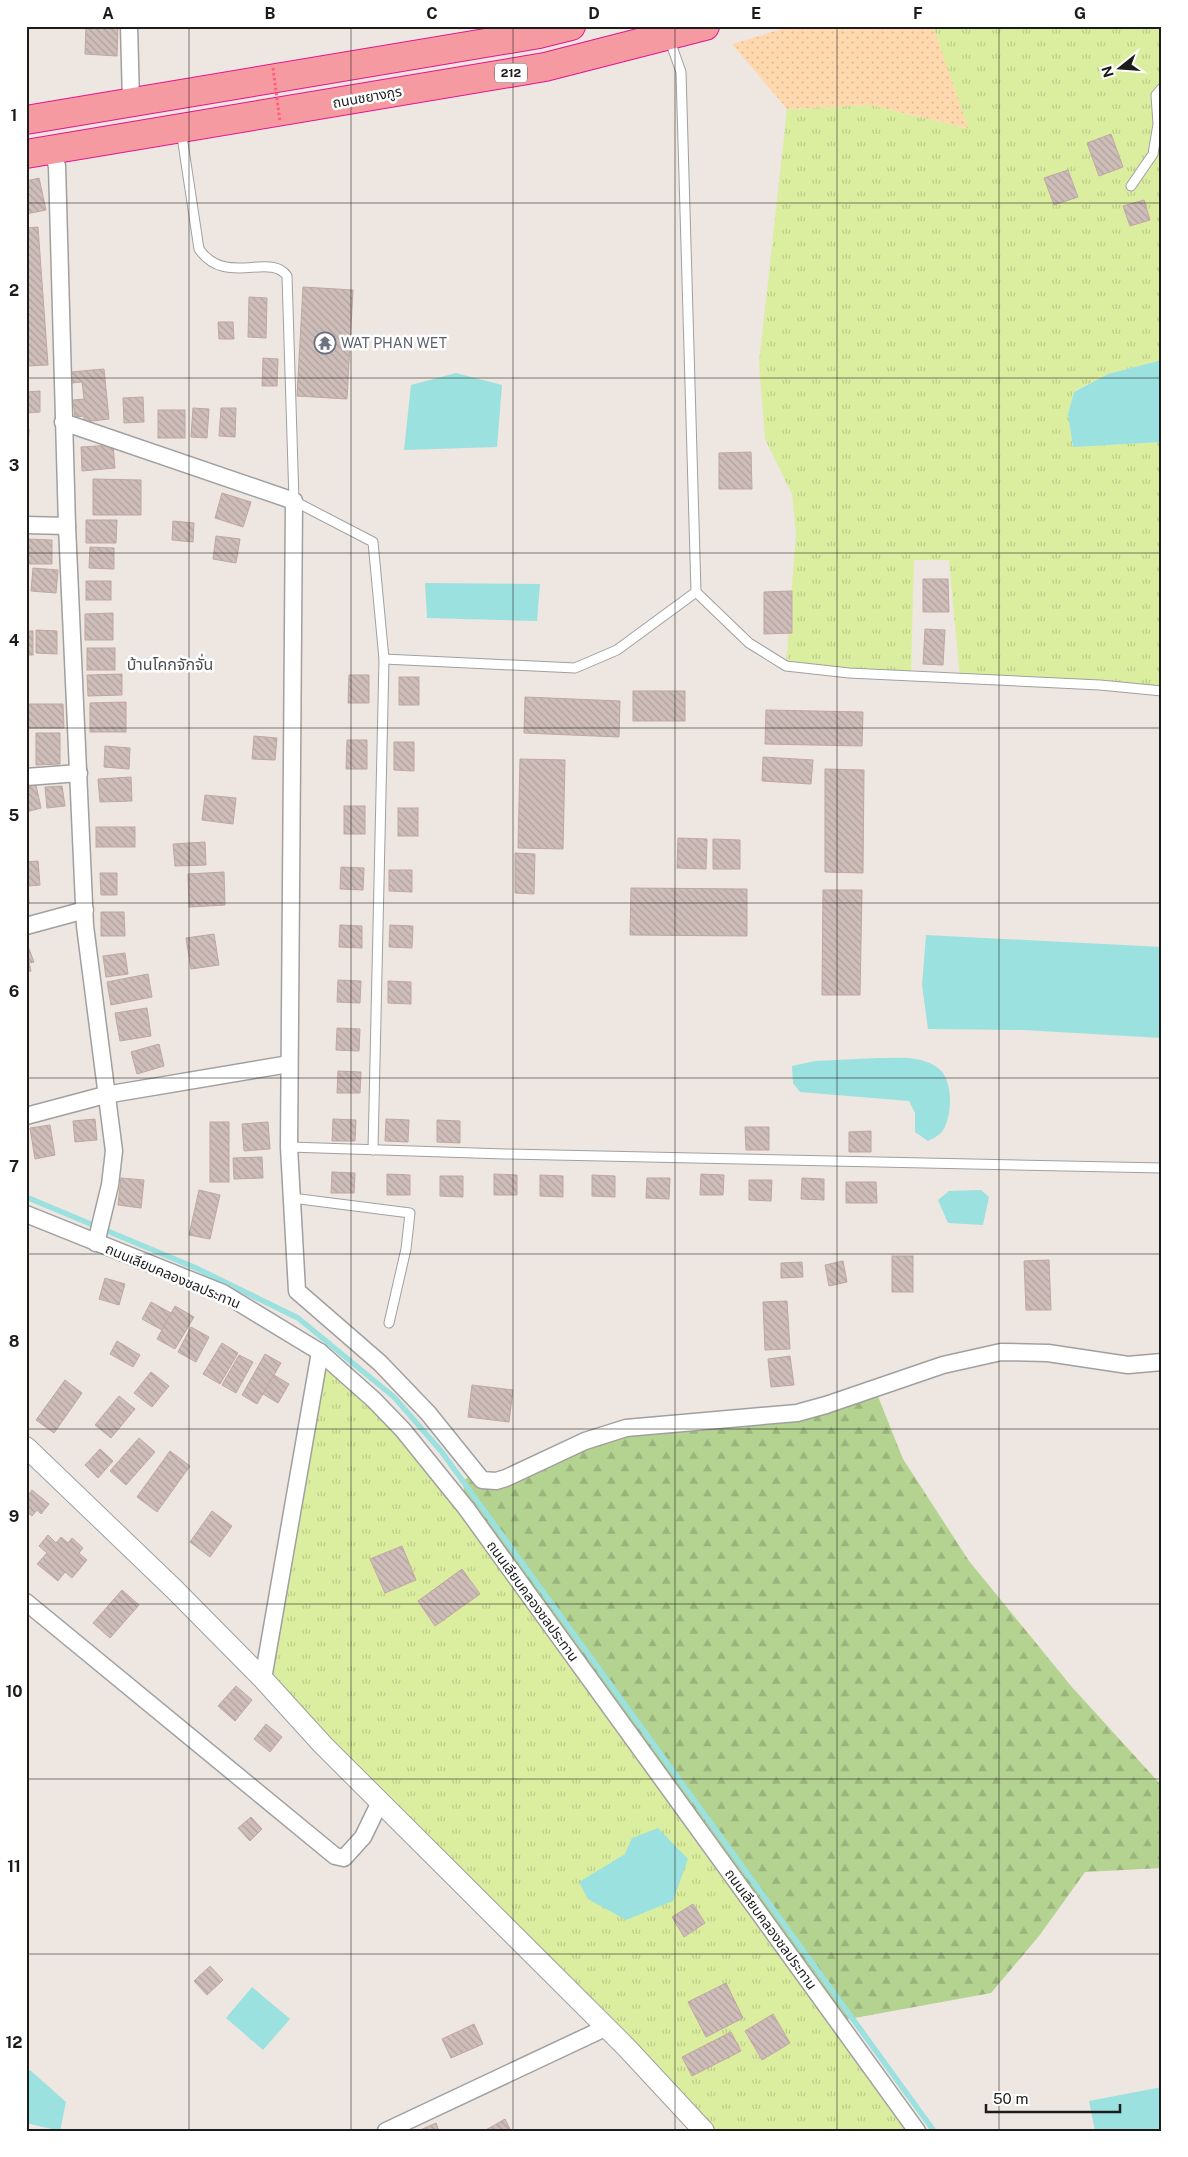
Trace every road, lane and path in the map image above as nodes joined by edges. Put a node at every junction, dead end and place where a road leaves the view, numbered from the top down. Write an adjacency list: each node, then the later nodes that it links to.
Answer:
1 (129, 26): 7 (street)
2 (571, 26): 7 (highway)
3 (705, 26): 4 (highway, ถนนชยางกูร / 212)
4 (668, 37): 10 (highway, ถนนชยางกูร / 212); 17 (lane)
5 (273, 68): 9 (path, bridge)
6 (1162, 88): 12 (lane)
7 (131, 101): 8 (highway)
8 (26, 120)
9 (280, 122)
10 (181, 129): 11 (highway, ถนนชยางกูร / 212); 14 (lane)
11 (39, 152): 13 (street)
12 (1131, 186)
13 (63, 422): 14 (street); 16 (street)
14 (294, 501): 18 (lane); 24 (street)
15 (26, 525): 16 (street)
16 (67, 526): 20 (street)
17 (696, 592): 18 (lane); 19 (lane)
18 (384, 658): 28 (lane)
19 (1162, 691)
20 (80, 773): 21 (street); 22 (street)
21 (26, 777)
22 (85, 910): 23 (street); 25 (street)
23 (26, 926)
24 (289, 1064): 25 (street); 27 (street)
25 (106, 1095): 26 (street); 32 (street)
26 (26, 1116)
27 (289, 1147): 28 (lane); 30 (street)
28 (373, 1150): 29 (lane)
29 (1162, 1168)
30 (292, 1198): 33 (lane); 35 (street)
31 (26, 1214): 32 (street, ถนนเลียบคลองชลประทาน)
32 (97, 1240): 34 (street, ถนนเลียบคลองชลประทาน)
33 (389, 1323)
34 (320, 1352): 38 (street); 43 (street, ถนนเลียบคลองชลประทาน)
35 (1162, 1362)
36 (26, 1447): 38 (street)
37 (26, 1602): 39 (street)
38 (263, 1679): 39 (street)
39 (380, 1802): 40 (street)
40 (605, 2028): 41 (street); 42 (street)
41 (386, 2131)
42 (704, 2131)
43 (917, 2131)

